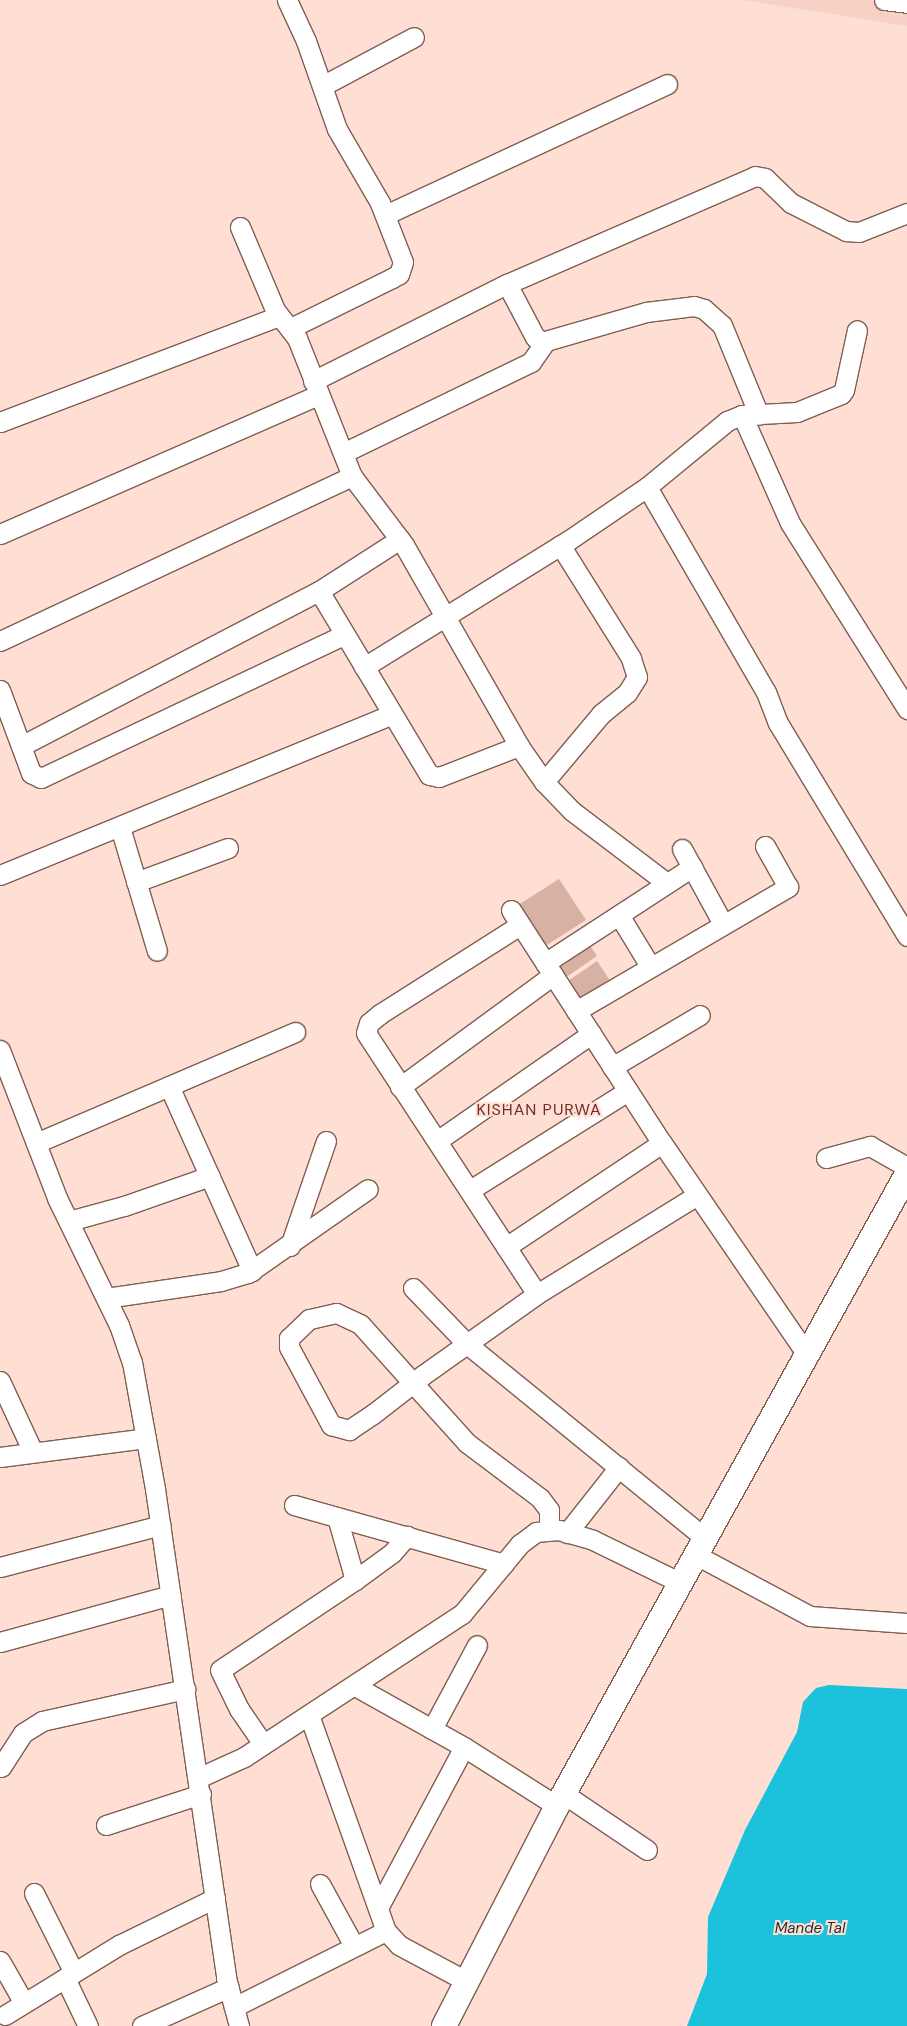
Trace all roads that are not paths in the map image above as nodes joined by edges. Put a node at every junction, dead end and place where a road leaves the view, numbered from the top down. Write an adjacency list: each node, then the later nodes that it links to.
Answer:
1 (287, 0): 6 (street)
2 (884, 0): 3 (street)
3 (907, 3)
4 (414, 37): 6 (street)
5 (667, 84): 8 (street)
6 (322, 86): 8 (street)
7 (907, 213): 10 (street)
8 (385, 215): 11 (street)
9 (240, 227): 11 (street)
10 (507, 284): 13 (street); 14 (street)
11 (285, 322): 14 (street); 16 (street)
12 (858, 330): 15 (street)
13 (545, 342): 15 (street); 17 (street)
14 (316, 388): 17 (street); 20 (street)
15 (751, 415): 19 (street); 29 (street)
16 (0, 422)
17 (343, 453): 18 (street)
18 (352, 476): 21 (street); 26 (street)
19 (647, 487): 22 (street); 44 (street)
20 (0, 534)
21 (400, 539): 23 (street); 24 (street)
22 (560, 545): 24 (street); 33 (street)
23 (319, 591): 25 (street); 31 (street)
24 (445, 617): 27 (street); 32 (street)
25 (345, 634): 27 (street); 31 (street)
26 (0, 641)
27 (364, 667): 30 (street)
28 (0, 690): 31 (street)
29 (907, 709)
30 (392, 715): 32 (street); 34 (street)
31 (21, 746)
32 (519, 746): 33 (street)
33 (544, 782): 41 (street)
34 (120, 827): 39 (street); 40 (street)
35 (765, 846): 43 (street)
36 (228, 848): 40 (street)
37 (682, 849): 38 (street)
38 (692, 867): 41 (street); 43 (street)
39 (0, 875)
40 (136, 882): 45 (street)
41 (667, 883): 42 (street)
42 (619, 915): 46 (street); 47 (street)
43 (723, 924): 46 (street)
44 (907, 936)
45 (157, 951)
46 (650, 966): 48 (street)
47 (549, 969): 48 (street); 55 (street); 55 (street)
48 (576, 1011): 51 (street)
49 (700, 1015): 53 (street)
50 (295, 1032): 54 (street)
51 (592, 1034): 53 (street); 58 (street)
52 (0, 1050): 59 (street)
53 (612, 1067): 56 (street)
54 (169, 1086): 59 (street); 64 (street)
55 (400, 1087): 58 (street)
56 (628, 1091): 60 (street); 66 (street)
57 (326, 1141): 69 (street)
58 (437, 1141): 66 (street)
59 (36, 1143): 68 (street)
60 (662, 1143): 67 (street); 70 (street)
61 (826, 1158): 62 (street)
62 (907, 1167)
63 (907, 1174): 76 (main road)
64 (210, 1176): 68 (street); 71 (street)
65 (368, 1188): 69 (street)
66 (470, 1190): 70 (street)
67 (697, 1195): 73 (street); 76 (street)
68 (69, 1221): 74 (street)
69 (290, 1246): 71 (street)
70 (506, 1247): 73 (street)
71 (252, 1271): 74 (street)
72 (413, 1288): 75 (street)
73 (537, 1294): 75 (street)
74 (106, 1298): 79 (street)
75 (467, 1344): 78 (street); 82 (street)
76 (808, 1356): 88 (main road)
77 (0, 1381): 80 (street)
78 (413, 1383): 78 (street); 86 (street)
79 (146, 1438): 80 (street); 85 (street)
80 (33, 1452): 81 (street)
81 (0, 1456)
82 (619, 1467): 86 (street); 88 (street)
83 (294, 1505): 84 (street)
84 (338, 1517): 87 (street); 91 (street)
85 (161, 1525): 90 (street); 93 (street)
86 (558, 1531): 89 (street); 92 (street)
87 (407, 1536): 89 (street); 91 (street)
88 (700, 1546): 92 (main road); 94 (street)
89 (504, 1564): 97 (street)
90 (0, 1567)
91 (355, 1580): 101 (street)
92 (681, 1583): 105 (main road)
93 (171, 1594): 95 (street); 98 (street)
94 (907, 1623)
95 (0, 1642)
96 (477, 1645): 100 (street)
97 (355, 1686): 99 (street); 100 (street)
98 (185, 1689): 103 (street); 104 (street)
99 (309, 1715): 101 (street); 111 (street)
100 (432, 1729): 102 (street)
101 (263, 1744): 104 (street)
102 (464, 1747): 105 (street); 111 (street)
103 (1, 1767)
104 (199, 1786): 106 (street); 110 (street)
105 (561, 1800): 107 (street); 116 (main road)
106 (106, 1825)
107 (647, 1850)
108 (320, 1884): 113 (street)
109 (34, 1893): 115 (street)
110 (215, 1898): 115 (street); 117 (street)
111 (379, 1906): 112 (street)
112 (386, 1930): 113 (street); 116 (street)
113 (354, 1946): 119 (street)
114 (0, 1961): 118 (street)
115 (69, 1975): 118 (street); 121 (street)
116 (466, 1981): 124 (main road)
117 (229, 1987): 119 (street); 122 (street)
118 (24, 2003): 120 (street)
119 (234, 2007): 123 (street)
120 (5, 2015)
121 (88, 2026)
122 (142, 2026)
123 (239, 2026)
124 (444, 2026)

